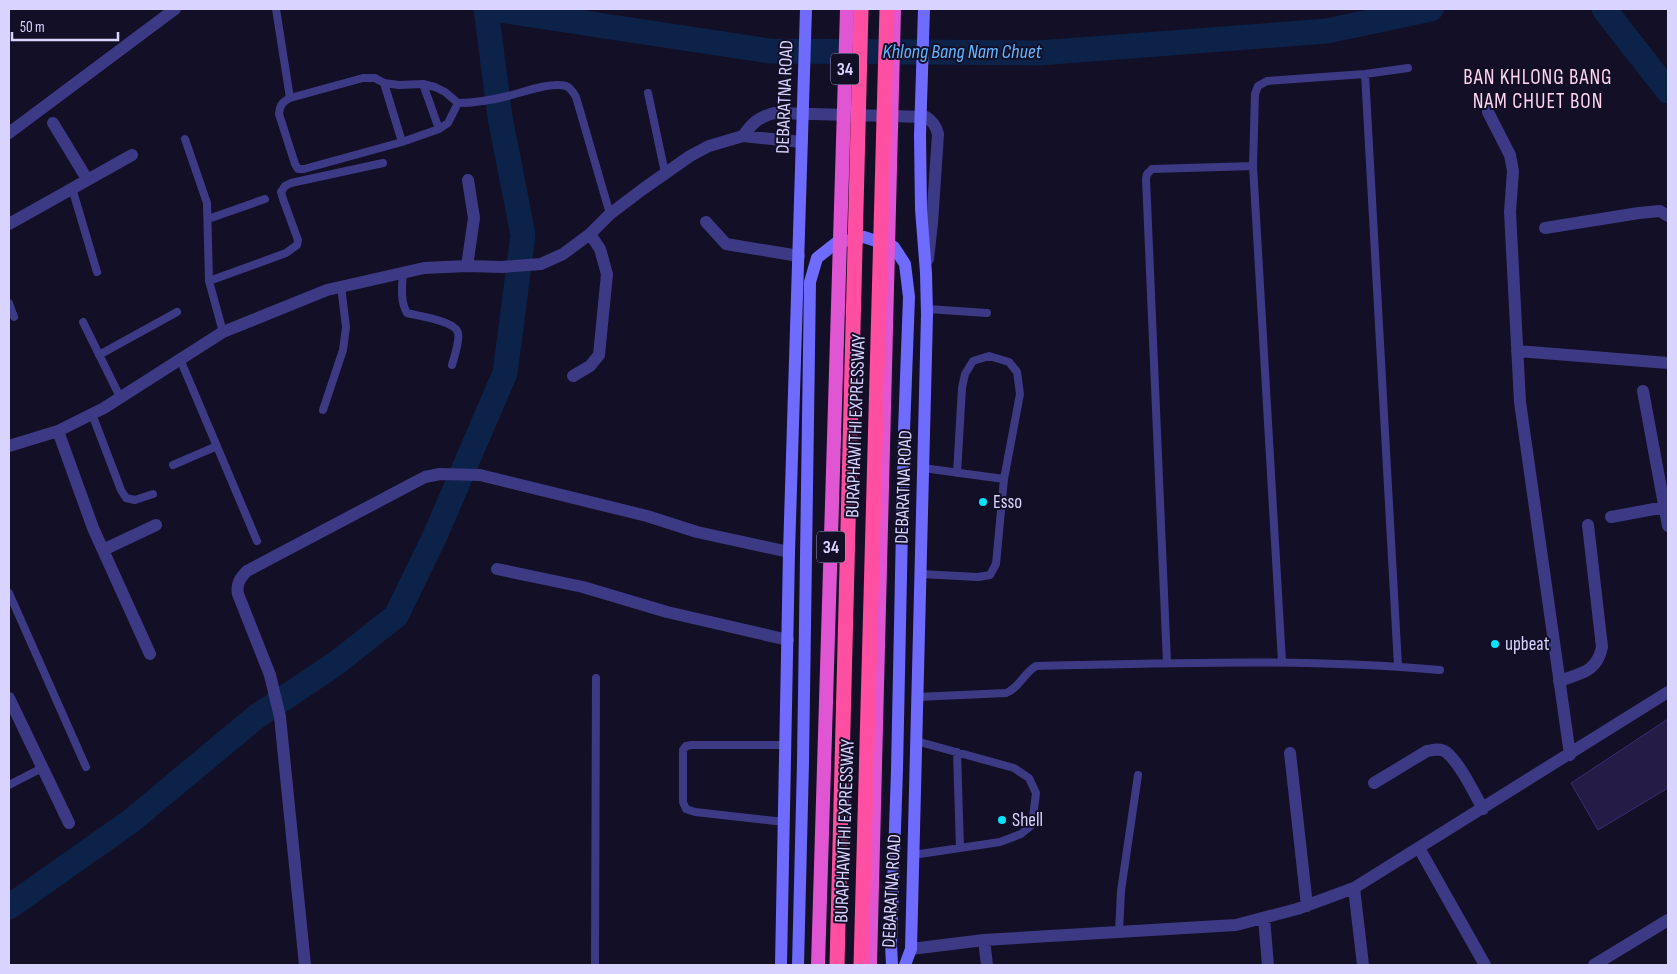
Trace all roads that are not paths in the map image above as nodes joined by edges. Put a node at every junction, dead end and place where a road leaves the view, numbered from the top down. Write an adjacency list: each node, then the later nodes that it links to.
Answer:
1 (175, 9): 19 (street)
2 (276, 9): 14 (lane)
3 (806, 9): 21 (main road, DEBARATNA ROAD / 34)
4 (847, 9): 120 (highway, 34)
5 (861, 9): 121 (highway, BURAPHAWITHI EXPRESSWAY)
6 (887, 9): 122 (highway, BURAPHAWITHI EXPRESSWAY)
7 (894, 9): 123 (highway, DEBARATNA ROAD)
8 (924, 9): 43 (main road, DEBARATNA ROAD)
9 (1408, 68): 10 (lane)
10 (1365, 74): 26 (lane); 86 (lane)
11 (384, 83): 12 (lane); 14 (lane); 23 (lane)
12 (423, 84): 15 (lane); 18 (lane)
13 (648, 94): 27 (lane)
14 (290, 98): 23 (lane)
15 (458, 103): 18 (lane); 32 (lane)
16 (1488, 112): 53 (street)
17 (53, 123): 28 (street)
18 (439, 129): 23 (lane)
19 (9, 133)
20 (743, 136): 21 (street); 27 (street); 43 (street)
21 (802, 138): 39 (main road, DEBARATNA ROAD / 34)
22 (185, 139): 34 (lane)
23 (402, 142)
24 (132, 155): 28 (street)
25 (383, 163): 44 (lane)
26 (1253, 166): 84 (lane); 85 (lane)
27 (665, 173): 32 (street)
28 (88, 179): 30 (street)
29 (468, 180): 40 (street)
30 (72, 188): 36 (street); 41 (lane)
31 (266, 199): 34 (lane)
32 (610, 214): 38 (street)
33 (1668, 216): 37 (street)
34 (208, 219): 44 (lane)
35 (706, 222): 39 (street)
36 (9, 224)
37 (1546, 228)
38 (590, 234): 40 (street); 58 (street)
39 (798, 256): 78 (main road, DEBARATNA ROAD / 34)
40 (467, 266): 42 (street)
41 (97, 272)
42 (402, 272): 45 (street); 57 (lane)
43 (926, 273): 47 (main road, DEBARATNA ROAD)
44 (208, 281): 52 (lane)
45 (341, 286): 52 (street); 61 (lane)
46 (9, 303): 50 (lane)
47 (927, 309): 49 (lane); 67 (main road, DEBARATNA ROAD)
48 (177, 312): 54 (lane)
49 (987, 313)
50 (14, 317)
51 (83, 322): 54 (lane)
52 (223, 332): 55 (street)
53 (1517, 351): 56 (street); 89 (street)
54 (99, 355): 60 (lane)
55 (180, 359): 60 (street); 65 (lane)
56 (1668, 363)
57 (452, 365)
58 (572, 376)
59 (1643, 390): 71 (street)
60 (120, 399): 62 (street)
61 (323, 410)
62 (92, 414): 63 (street); 70 (lane)
63 (58, 430): 64 (street); 77 (street)
64 (9, 446)
65 (217, 446): 66 (lane); 76 (lane)
66 (173, 465)
67 (923, 468): 68 (lane); 80 (main road, DEBARATNA ROAD)
68 (957, 473): 69 (lane); 69 (lane)
69 (1004, 479): 80 (lane)
70 (153, 494)
71 (1666, 507): 72 (street); 75 (street)
72 (1611, 517)
73 (156, 525): 77 (street)
74 (1588, 525): 89 (street)
75 (1668, 526)
76 (257, 540)
77 (103, 550): 83 (street)
78 (789, 552): 82 (main road, DEBARATNA ROAD / 34); 116 (street)
79 (497, 569): 82 (street)
80 (920, 574): 91 (main road, DEBARATNA ROAD)
81 (9, 593): 98 (lane)
82 (788, 640): 94 (main road, DEBARATNA ROAD / 34)
83 (150, 654)
84 (1282, 662): 85 (lane); 86 (lane)
85 (1167, 663): 91 (lane)
86 (1398, 666): 87 (lane)
87 (1440, 670)
88 (596, 678): 117 (lane)
89 (1559, 681): 97 (street)
90 (1668, 692): 97 (street)
91 (917, 697): 93 (main road, DEBARATNA ROAD)
92 (9, 698): 99 (street)
93 (916, 741): 95 (lane); 108 (main road, DEBARATNA ROAD)
94 (786, 745): 104 (main road, DEBARATNA ROAD / 34); 104 (lane)
95 (957, 752): 106 (lane); 106 (lane)
96 (1290, 753): 110 (street)
97 (1570, 755): 103 (street)
98 (86, 767)
99 (42, 768): 102 (lane); 105 (street)
100 (1138, 775): 113 (lane)
101 (1374, 783): 103 (street)
102 (9, 785)
103 (1483, 809): 107 (street)
104 (784, 822): 118 (main road, DEBARATNA ROAD / 34)
105 (69, 823)
106 (960, 848): 108 (lane)
107 (1419, 848): 109 (street); 129 (street)
108 (913, 855): 115 (main road, DEBARATNA ROAD)
109 (1354, 888): 110 (street); 128 (street)
110 (1306, 906): 111 (street)
111 (1264, 918): 113 (street); 127 (street)
112 (1668, 920): 130 (street)
113 (1118, 932): 114 (street)
114 (984, 940): 115 (street); 126 (street)
115 (911, 949): 125 (main road, DEBARATNA ROAD)
116 (305, 965)
117 (595, 965)
118 (781, 965)
119 (798, 965): 124 (main road)
120 (818, 965)
121 (837, 965)
122 (862, 965)
123 (870, 965)
124 (892, 965)
125 (905, 965)
126 (988, 965)
127 (1268, 965)
128 (1362, 965)
129 (1485, 965)
130 (1594, 965)

